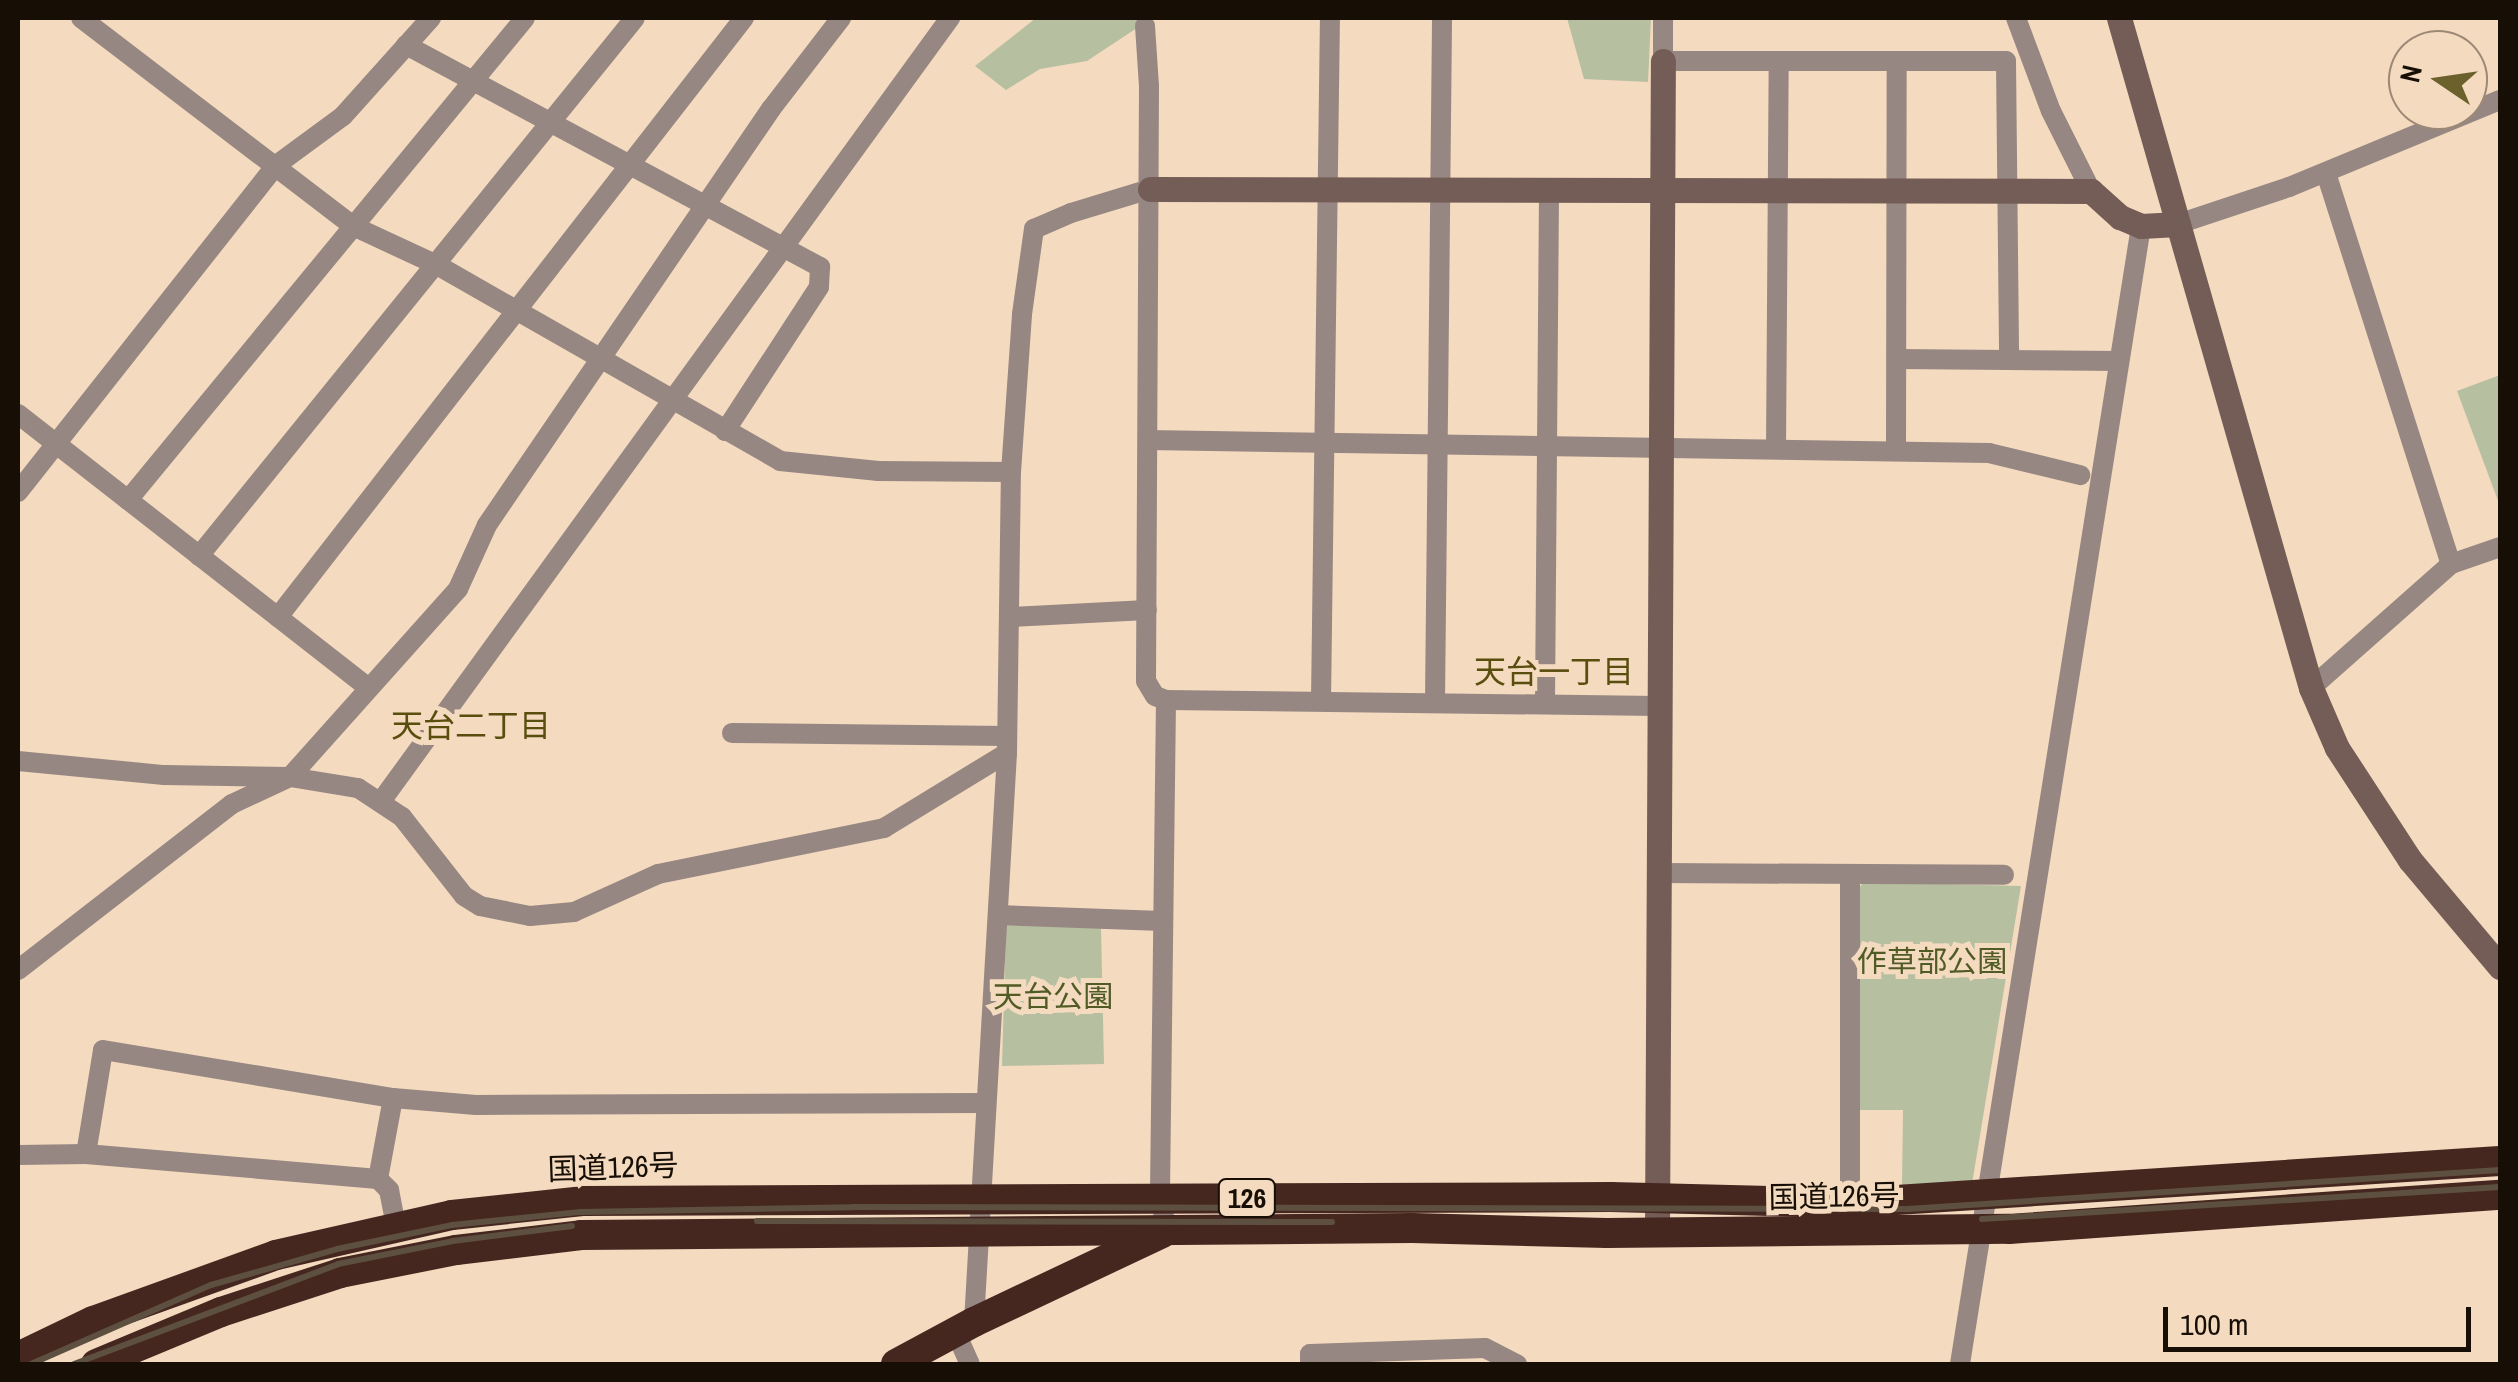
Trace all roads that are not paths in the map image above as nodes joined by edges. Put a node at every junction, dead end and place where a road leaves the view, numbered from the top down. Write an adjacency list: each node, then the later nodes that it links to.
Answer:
1 (81, 18): 22 (street)
2 (431, 18): 14 (street)
3 (525, 18): 18 (street)
4 (635, 18): 20 (street)
5 (744, 18): 21 (street)
6 (841, 18): 33 (street)
7 (950, 18): 37 (street)
8 (1330, 18): 27 (street)
9 (1442, 18): 29 (street)
10 (1662, 18): 15 (street)
11 (2016, 18): 30 (street)
12 (2119, 18): 34 (street)
13 (1145, 26): 26 (street)
14 (406, 45): 18 (street); 22 (street)
15 (1663, 61): 16 (street); 24 (street)
16 (1779, 61): 17 (street); 25 (street)
17 (1897, 61): 31 (street); 32 (street)
18 (474, 82): 20 (street); 35 (street)
19 (2500, 100): 23 (street)
20 (552, 124): 21 (street); 38 (street)
21 (630, 165): 33 (street); 39 (street)
22 (275, 166): 35 (street); 49 (street)
23 (2326, 172): 34 (street); 61 (street)
24 (1660, 188): 25 (street); 28 (street); 52 (street)
25 (1780, 188): 31 (street); 53 (street)
26 (1150, 189): 27 (street); 47 (street); 55 (street)
27 (1326, 189): 29 (street); 48 (street)
28 (1549, 189): 29 (street); 51 (street)
29 (1441, 190): 50 (street)
30 (2091, 190): 32 (street); 36 (street)
31 (1899, 191): 32 (street); 41 (street)
32 (2009, 192): 42 (street)
33 (706, 206): 37 (street); 40 (street)
34 (2178, 224): 36 (street); 66 (street)
35 (353, 226): 38 (street); 58 (street)
36 (2141, 226): 43 (street)
37 (782, 247): 44 (street); 46 (street)
38 (437, 265): 39 (street); 60 (street)
39 (514, 309): 40 (street); 63 (street)
40 (601, 357): 44 (street); 65 (street)
41 (1897, 359): 42 (street); 54 (street)
42 (2009, 359): 43 (street)
43 (2120, 361): 96 (street)
44 (672, 402): 46 (street); 76 (street)
45 (18, 414): 49 (street)
46 (725, 431): 55 (street)
47 (1148, 440): 48 (street); 62 (street)
48 (1323, 442): 50 (street); 68 (street)
49 (55, 443): 57 (street); 58 (street)
50 (1437, 444): 51 (street); 69 (street)
51 (1547, 446): 52 (street); 70 (street)
52 (1659, 447): 53 (street); 71 (street)
53 (1776, 449): 54 (street)
54 (1896, 450): 56 (street)
55 (1011, 472): 64 (street)
56 (2080, 475)
57 (18, 492)
58 (128, 500): 60 (street)
59 (2500, 547): 61 (street)
60 (199, 556): 63 (street)
61 (2451, 564): 66 (street)
62 (1147, 610): 64 (street); 67 (street)
63 (278, 616): 65 (street)
64 (1009, 617): 73 (street)
65 (368, 687): 75 (street)
66 (2311, 688): 82 (street)
67 (1166, 700): 68 (street); 81 (street)
68 (1321, 701): 69 (street)
69 (1434, 702): 70 (street)
70 (1545, 703): 71 (street)
71 (1658, 706): 77 (street)
72 (732, 733): 73 (street)
73 (1007, 745): 76 (street); 80 (street)
74 (18, 761): 75 (street)
75 (290, 777): 76 (street); 83 (street)
76 (382, 800)
77 (1659, 872): 78 (street); 94 (street)
78 (1850, 875): 79 (street); 95 (street)
79 (2004, 875)
80 (998, 915): 81 (street); 85 (street)
81 (1162, 922): 92 (street)
82 (2500, 967)
83 (18, 970)
84 (393, 1098): 85 (street); 86 (street); 89 (street)
85 (986, 1102): 91 (street)
86 (86, 1154): 87 (street); 89 (street)
87 (18, 1155)
88 (2500, 1161): 96 (highway, 国道126号 / 126)
89 (378, 1180): 97 (street)
90 (2500, 1196): 96 (highway, 国道126号 / 126)
91 (980, 1198): 92 (highway, 国道126号 / 126); 97 (highway, 国道126号 / 126); 98 (street)
92 (1160, 1198): 93 (highway, 国道126号 / 126); 99 (street)
93 (1236, 1198): 94 (highway, 国道126号 / 126); 99 (highway, 国道126号 / 126)
94 (1656, 1199): 95 (highway, 国道126号 / 126); 100 (street)
95 (1850, 1203): 96 (highway, 国道126号 / 126)
96 (1982, 1213): 100 (highway, 国道126号 / 126); 108 (street)
97 (396, 1227): 102 (highway, 国道126号 / 126)
98 (978, 1230): 99 (highway, 国道126号 / 126); 101 (street); 103 (highway, 国道126号 / 126)
99 (1167, 1230): 100 (highway, 国道126号 / 126); 101 (highway, 国道126号 / 126)
100 (1657, 1232)
101 (965, 1327): 104 (highway, 国道126号 / 126); 105 (street)
102 (18, 1357)
103 (96, 1364)
104 (896, 1364)
105 (970, 1364)
106 (1310, 1364): 107 (street)
107 (1516, 1364)
108 (1960, 1364)

